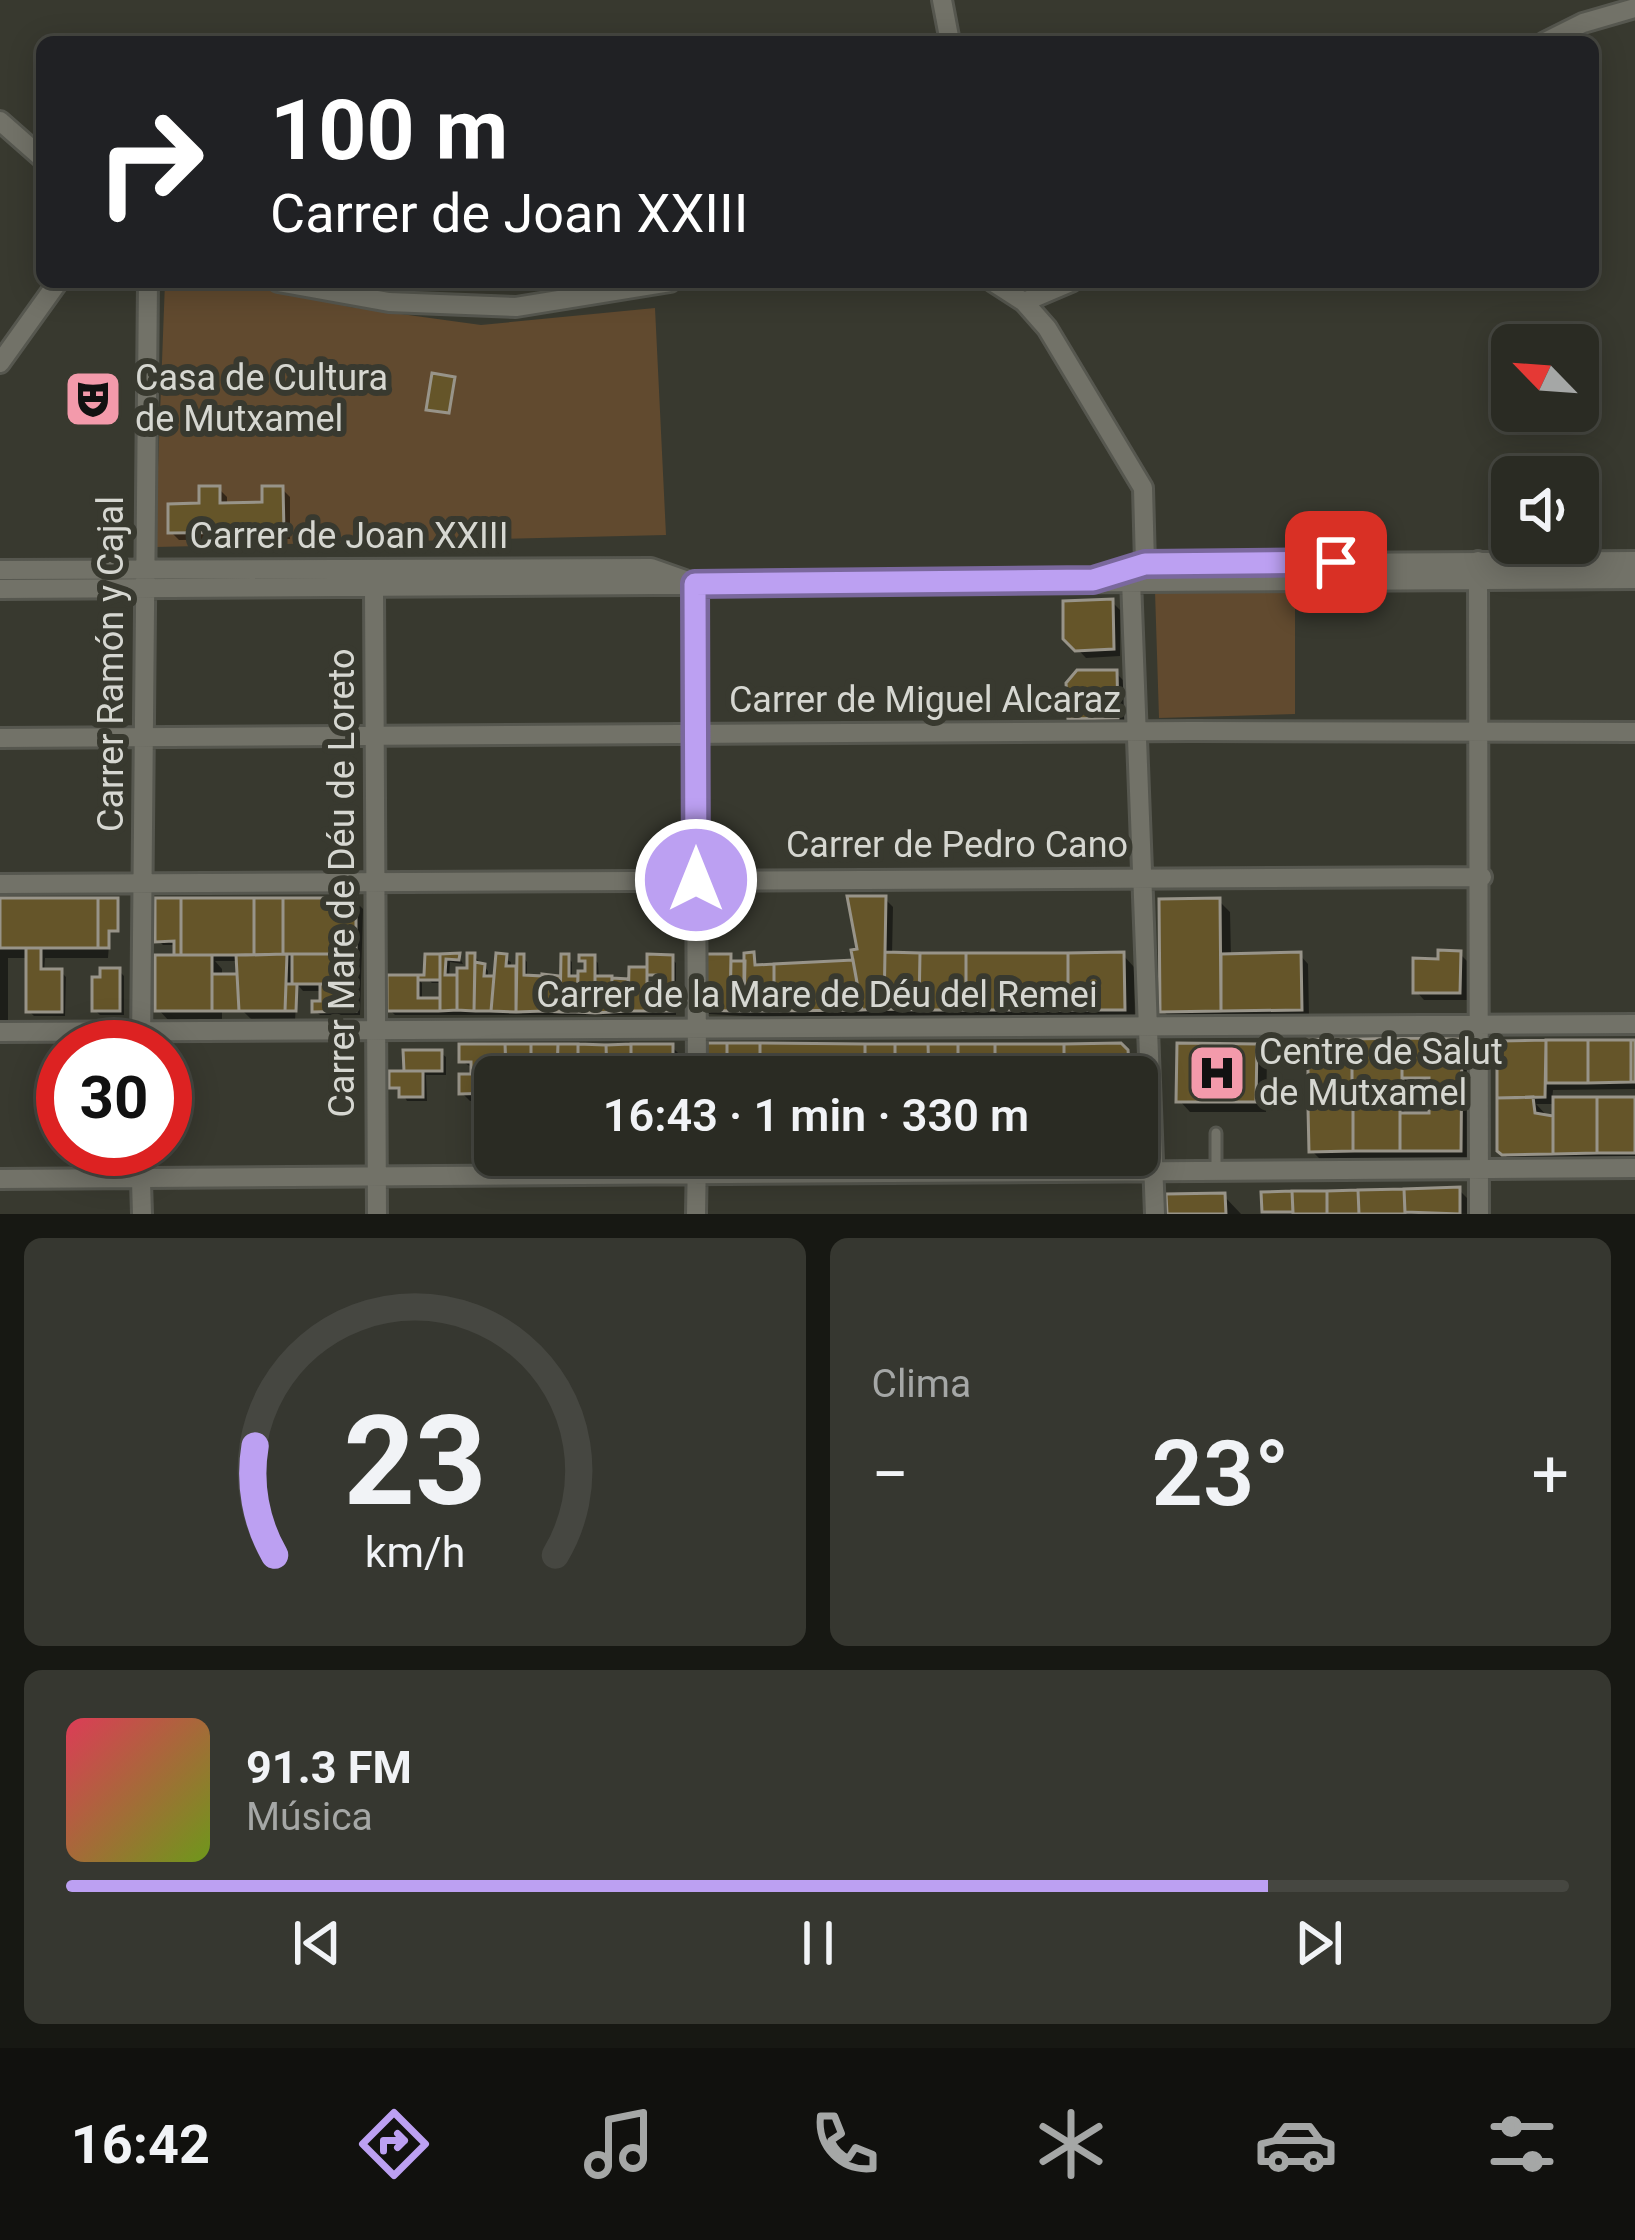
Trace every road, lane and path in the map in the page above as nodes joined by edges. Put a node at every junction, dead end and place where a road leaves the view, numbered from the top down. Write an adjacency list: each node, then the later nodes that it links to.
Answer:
1 (942, 0): 3 (street)
2 (1635, 8): 4 (street)
3 (949, 36)
4 (1557, 36)
5 (0, 121): 6 (street)
6 (36, 153)
7 (54, 288): 14 (street)
8 (148, 288): 19 (street, Carrer Ramón y Cajal)
9 (311, 288): 10 (street)
10 (633, 288)
11 (1002, 288): 13 (street)
12 (1057, 288): 13 (street)
13 (1024, 302): 16 (street)
14 (0, 363)
15 (1635, 561): 18 (street, Carrer de Joan XXIII)
16 (1145, 564): 18 (street, Carrer de Joan XXIII); 21 (street, Carrer de Joan XXIII); 22 (street)
17 (0, 570): 19 (street, Carrer de Joan XXIII)
18 (1478, 570): 20 (street, Carrer de Joan XXIII); 22 (street, Carrer de Joan XXIII); 27 (street)
19 (145, 579): 23 (street, Carrer de Joan XXIII); 24 (street, Carrer de Joan XXIII); 25 (street, Carrer de Joan XXIII); 32 (street, Carrer Ramón y Cajal)
20 (1635, 579)
21 (1093, 580): 22 (street, Carrer de Joan XXIII); 23 (street, Carrer de Joan XXIII)
22 (1131, 580): 26 (street)
23 (695, 584): 25 (street, Carrer de Joan XXIII); 29 (street)
24 (0, 589)
25 (374, 589): 30 (street, Carrer Mare de Déu de Loreto)
26 (1137, 732): 27 (street, Carrer de Miguel Alcaraz); 29 (street, Carrer de Miguel Alcaraz); 33 (street)
27 (1480, 732): 28 (street, Carrer de Miguel Alcaraz); 34 (street)
28 (1635, 732)
29 (696, 735): 30 (street, Carrer de Miguel Alcaraz); 35 (street)
30 (374, 736): 32 (street, Carrer de Miguel Alcaraz); 36 (street, Carrer Mare de Déu de Loreto)
31 (0, 738): 32 (street, Carrer de Miguel Alcaraz)
32 (144, 738): 37 (street, Carrer Ramón y Cajal)
33 (1142, 877): 34 (street, Carrer de Pedro Cano); 35 (street, Carrer de Pedro Cano); 42 (street)
34 (1481, 877): 41 (street)
35 (696, 880): 36 (street, Carrer de Pedro Cano); 43 (street)
36 (375, 882): 37 (street, Carrer de Pedro Cano); 44 (street, Carrer Mare de Déu de Loreto)
37 (142, 883): 38 (street, Carrer de Pedro Cano); 39 (street, Carrer Ramón y Cajal)
38 (0, 884)
39 (141, 1020)
40 (1635, 1024): 41 (street, Carrer de la Mare de Déu del Remei)
41 (1480, 1025): 42 (street, Carrer de la Mare de Déu del Remei); 51 (street)
42 (1148, 1027): 43 (street, Carrer de la Mare de Déu del Remei); 49 (street)
43 (697, 1029): 44 (street, Carrer de la Mare de Déu del Remei); 48 (street)
44 (375, 1030): 47 (street, Carrer de la Mare de Déu del Remei); 58 (street, Carrer Mare de Déu de Loreto)
45 (0, 1032): 46 (street, Carrer de la Mare de Déu del Remei)
46 (36, 1034)
47 (192, 1037)
48 (697, 1056)
49 (1149, 1056)
50 (1216, 1133): 54 (lane)
51 (1479, 1168): 52 (street); 54 (street); 65 (street)
52 (1635, 1168)
53 (1158, 1172): 54 (street)
54 (1216, 1172)
55 (474, 1173): 58 (street)
56 (698, 1176): 63 (street)
57 (1154, 1176): 64 (street)
58 (376, 1177): 59 (street); 62 (street, Carrer Mare de Déu de Loreto)
59 (140, 1178): 60 (street); 61 (street)
60 (0, 1179)
61 (142, 1214)
62 (377, 1214)
63 (696, 1214)
64 (1155, 1214)
65 (1479, 1214)

